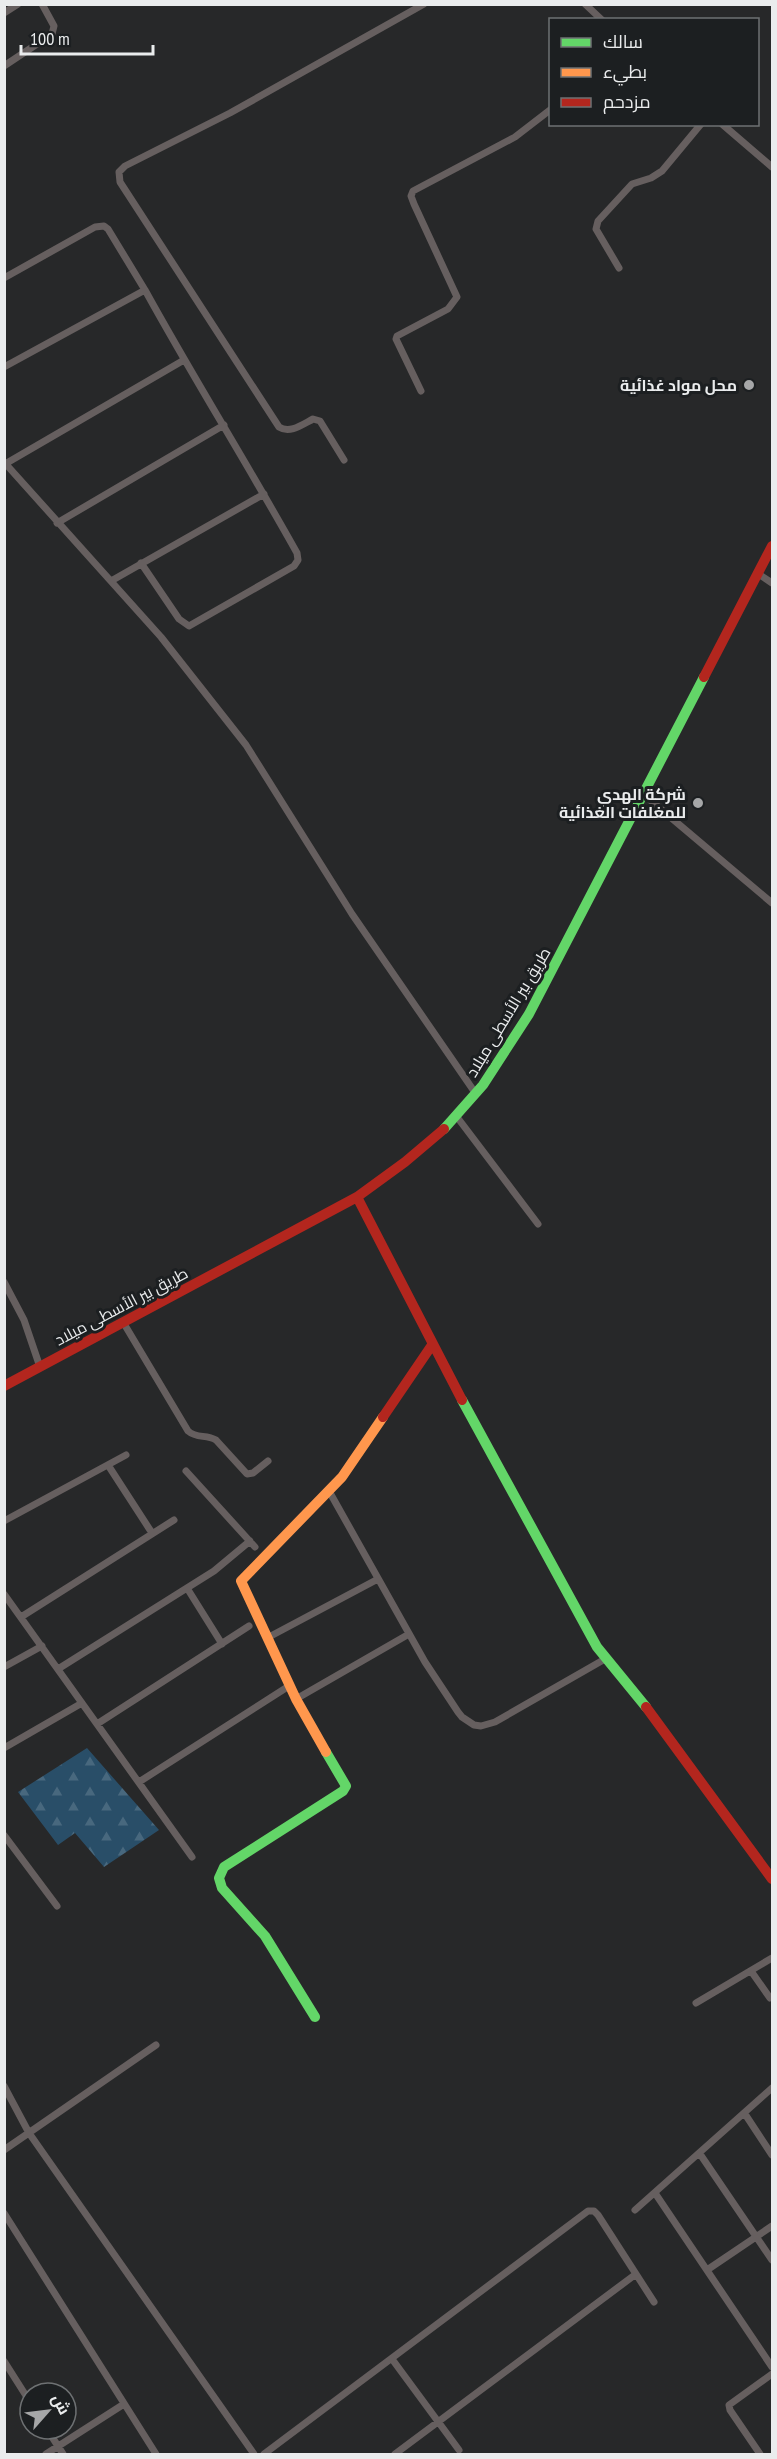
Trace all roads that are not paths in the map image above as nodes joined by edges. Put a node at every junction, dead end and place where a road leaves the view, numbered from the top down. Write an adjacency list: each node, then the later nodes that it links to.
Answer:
1 (18, 4): 5 (street)
2 (42, 4): 7 (street)
3 (423, 4): 19 (street)
4 (585, 4): 6 (street)
5 (4, 13)
6 (600, 18)
7 (4, 66)
8 (549, 111): 17 (street)
9 (699, 126): 12 (street)
10 (724, 126): 11 (street)
11 (772, 167)
12 (619, 268)
13 (4, 279): 14 (street)
14 (146, 290): 15 (street); 16 (street)
15 (184, 360): 18 (street); 20 (street)
16 (4, 367)
17 (421, 391)
18 (224, 425): 21 (street); 22 (street)
19 (344, 460)
20 (5, 463): 22 (street)
21 (264, 494): 24 (street); 24 (street)
22 (57, 523): 26 (street)
23 (772, 546): 25 (street, طريق بير الأسطى ميلاد)
24 (141, 564): 26 (street)
25 (757, 573): 27 (street); 28 (street, طريق بير الأسطى ميلاد)
26 (111, 581): 30 (street)
27 (772, 583)
28 (643, 794): 29 (street); 30 (street, طريق بير الأسطى ميلاد)
29 (772, 903)
30 (476, 1094): 31 (street, طريق بير الأسطى ميلاد)
31 (457, 1117): 32 (street, طريق بير الأسطى ميلاد); 33 (street)
32 (357, 1197): 35 (street, طريق بير الأسطى ميلاد); 36 (street)
33 (538, 1224)
34 (4, 1282): 37 (street)
35 (123, 1322): 37 (street, طريق بير الأسطى ميلاد); 40 (street)
36 (432, 1345): 43 (street); 56 (street)
37 (40, 1367): 38 (street, طريق بير الأسطى ميلاد)
38 (4, 1386)
39 (126, 1455): 41 (street)
40 (268, 1461)
41 (108, 1465): 45 (street); 46 (street)
42 (186, 1472): 48 (street)
43 (330, 1491): 47 (street); 53 (street)
44 (174, 1520): 46 (street)
45 (4, 1521)
46 (152, 1533): 50 (street)
47 (378, 1579): 52 (street); 53 (street)
48 (187, 1588): 54 (street); 58 (street)
49 (4, 1594): 50 (street)
50 (21, 1617): 55 (street)
51 (249, 1626): 54 (street)
52 (409, 1634): 56 (street); 60 (street)
53 (267, 1638): 59 (street)
54 (222, 1644): 62 (street)
55 (42, 1646): 57 (street); 58 (street)
56 (605, 1659): 67 (street)
57 (4, 1667)
58 (58, 1669): 61 (street)
59 (290, 1686): 60 (street); 64 (street)
60 (296, 1699): 73 (street)
61 (82, 1703): 62 (street); 63 (street)
62 (97, 1724): 64 (street)
63 (4, 1748)
64 (139, 1782): 66 (street)
65 (4, 1835): 68 (street)
66 (192, 1857)
67 (772, 1880)
68 (57, 1906)
69 (772, 1958): 70 (street)
70 (751, 1971): 71 (street); 72 (street)
71 (770, 1998)
72 (696, 2003)
73 (315, 2017)
74 (156, 2044): 78 (street)
75 (4, 2086): 78 (street)
76 (772, 2088): 77 (street)
77 (745, 2114): 80 (street); 81 (street)
78 (29, 2133): 79 (street); 104 (street)
79 (4, 2150)
80 (700, 2154): 82 (street); 86 (street)
81 (772, 2154)
82 (655, 2193): 83 (street); 88 (street)
83 (635, 2210)
84 (4, 2213): 96 (street)
85 (772, 2226): 86 (street)
86 (756, 2236): 87 (street); 88 (street)
87 (772, 2260)
88 (707, 2270): 93 (street)
89 (636, 2274): 90 (street); 91 (street); 97 (street)
90 (654, 2302)
91 (392, 2359): 97 (street); 105 (street)
92 (4, 2361): 95 (street)
93 (772, 2367)
94 (772, 2373): 107 (street)
95 (18, 2383)
96 (124, 2404): 99 (street); 103 (street)
97 (438, 2422): 100 (street); 106 (street)
98 (54, 2441): 99 (street)
99 (58, 2447): 101 (street); 102 (street)
100 (459, 2450)
101 (46, 2454)
102 (63, 2454)
103 (156, 2454)
104 (254, 2454)
105 (264, 2454)
106 (395, 2454)
107 (760, 2454)

